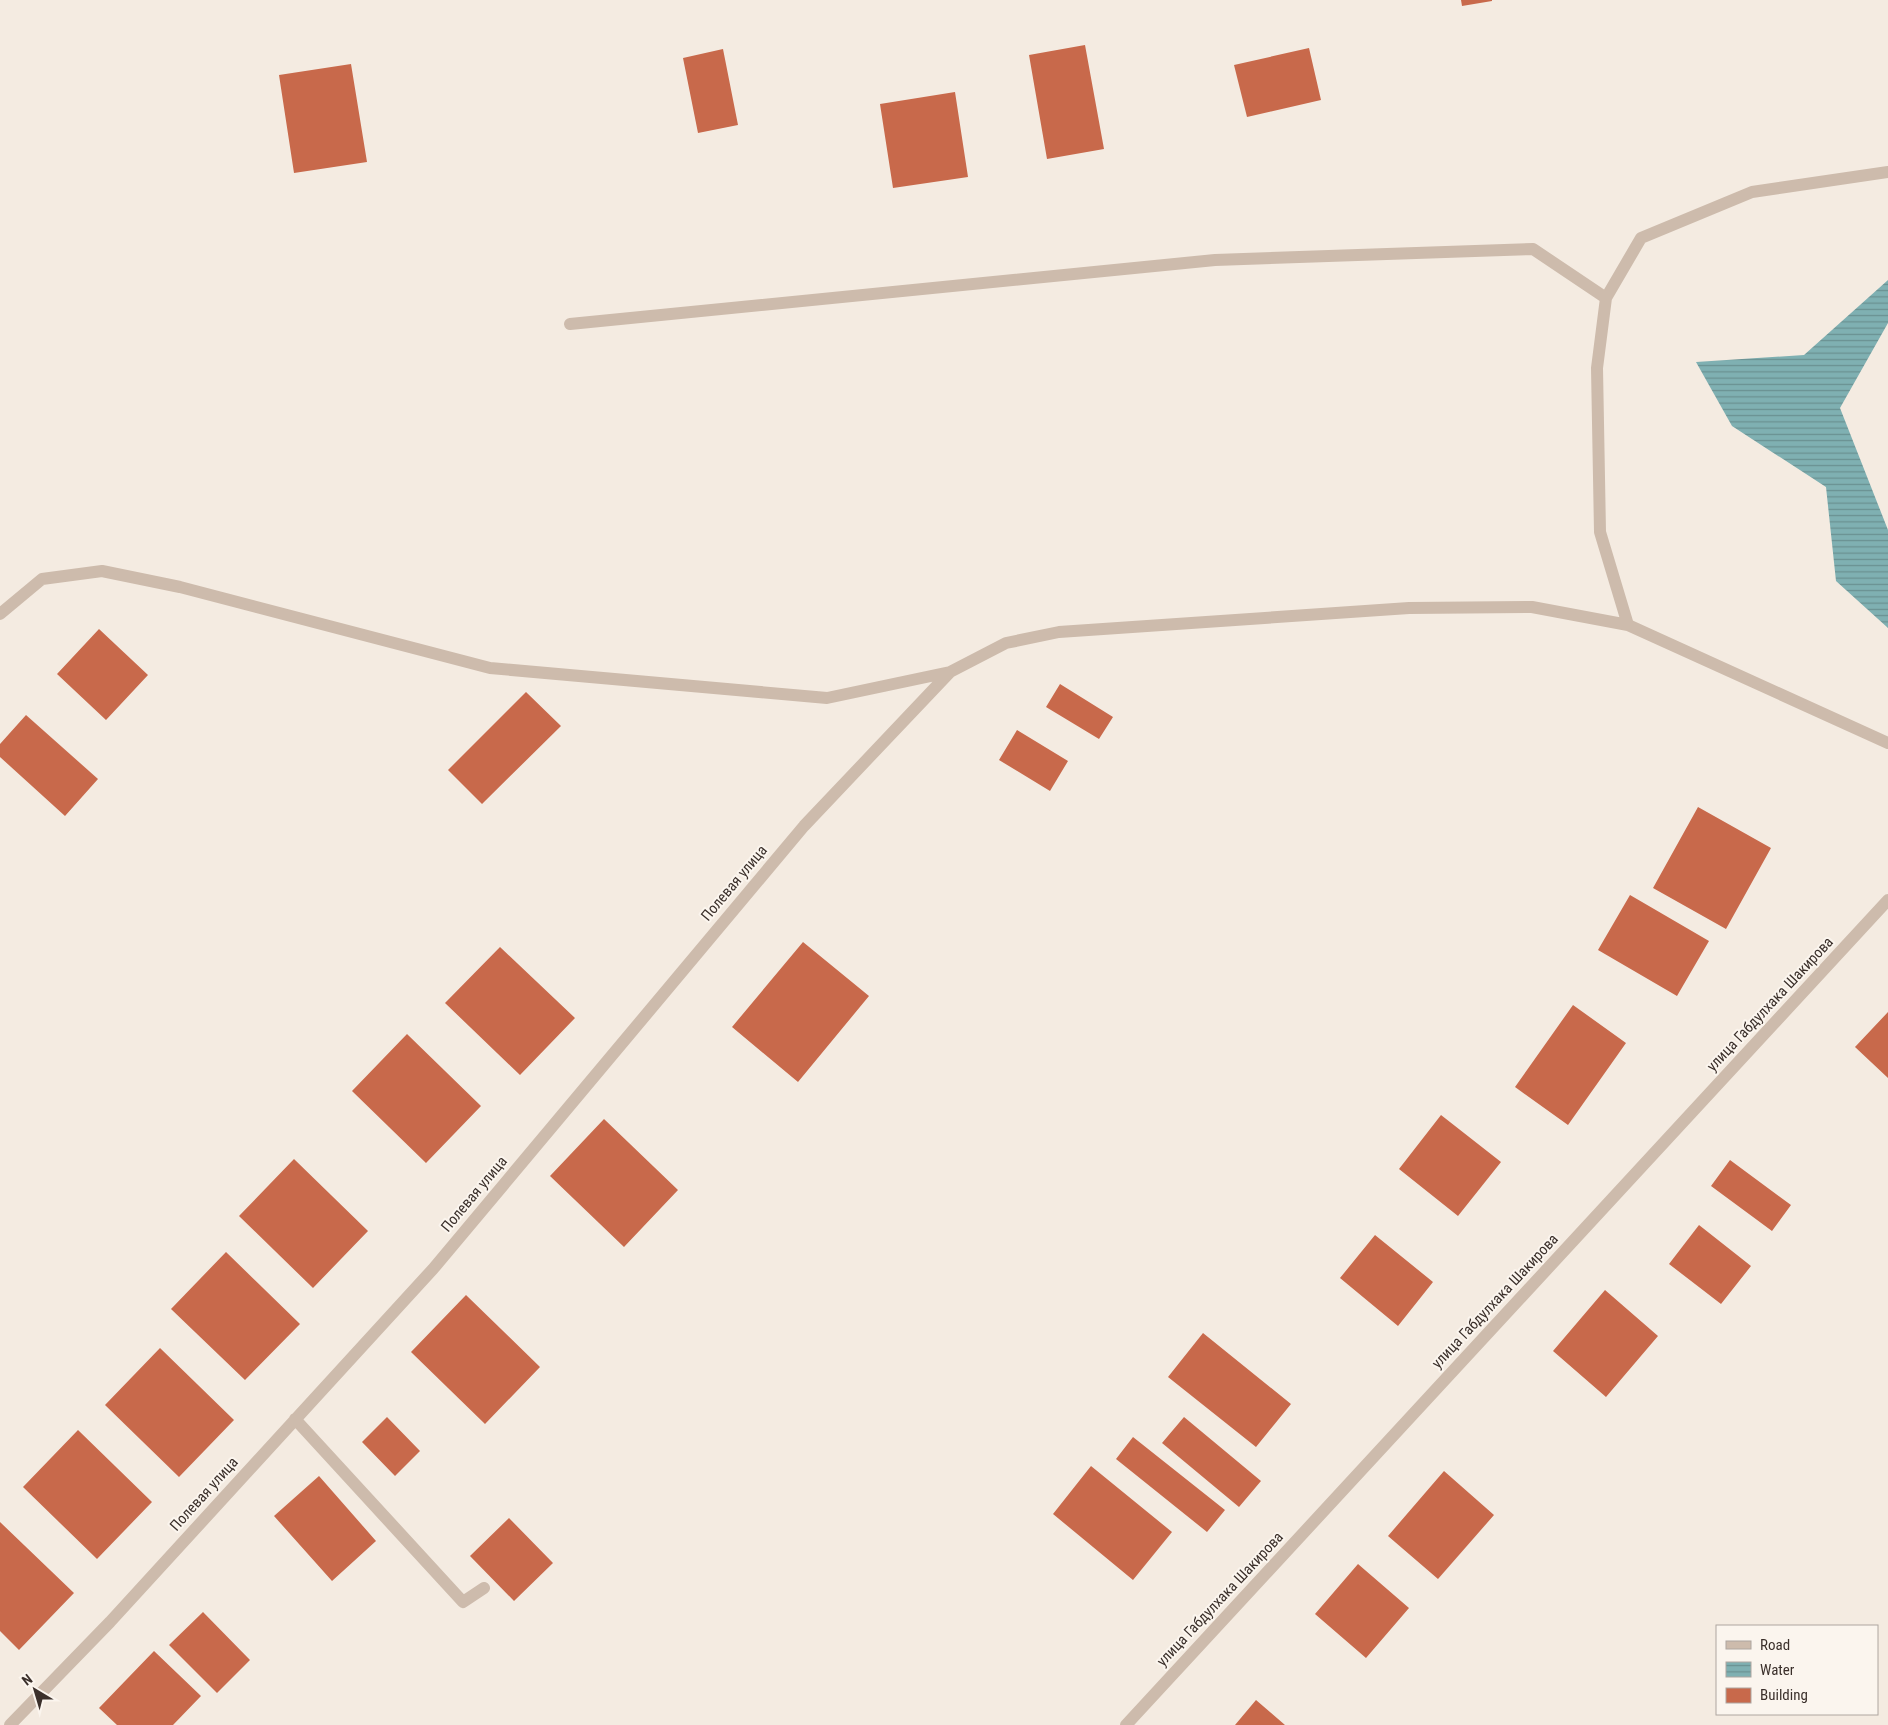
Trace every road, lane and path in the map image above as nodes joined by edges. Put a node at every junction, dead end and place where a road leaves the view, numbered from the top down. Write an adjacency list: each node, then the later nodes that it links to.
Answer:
1 (1888, 172): 2 (street)
2 (1606, 298): 3 (street); 5 (street)
3 (570, 324)
4 (0, 614): 6 (street)
5 (1628, 625): 6 (street); 7 (street)
6 (950, 672): 9 (street, Полевая улица)
7 (1888, 743)
8 (1888, 900): 12 (street, улица Габдулхака Шакирова)
9 (295, 1419): 10 (street); 11 (street, Полевая улица)
10 (484, 1588)
11 (10, 1725)
12 (1126, 1725)

